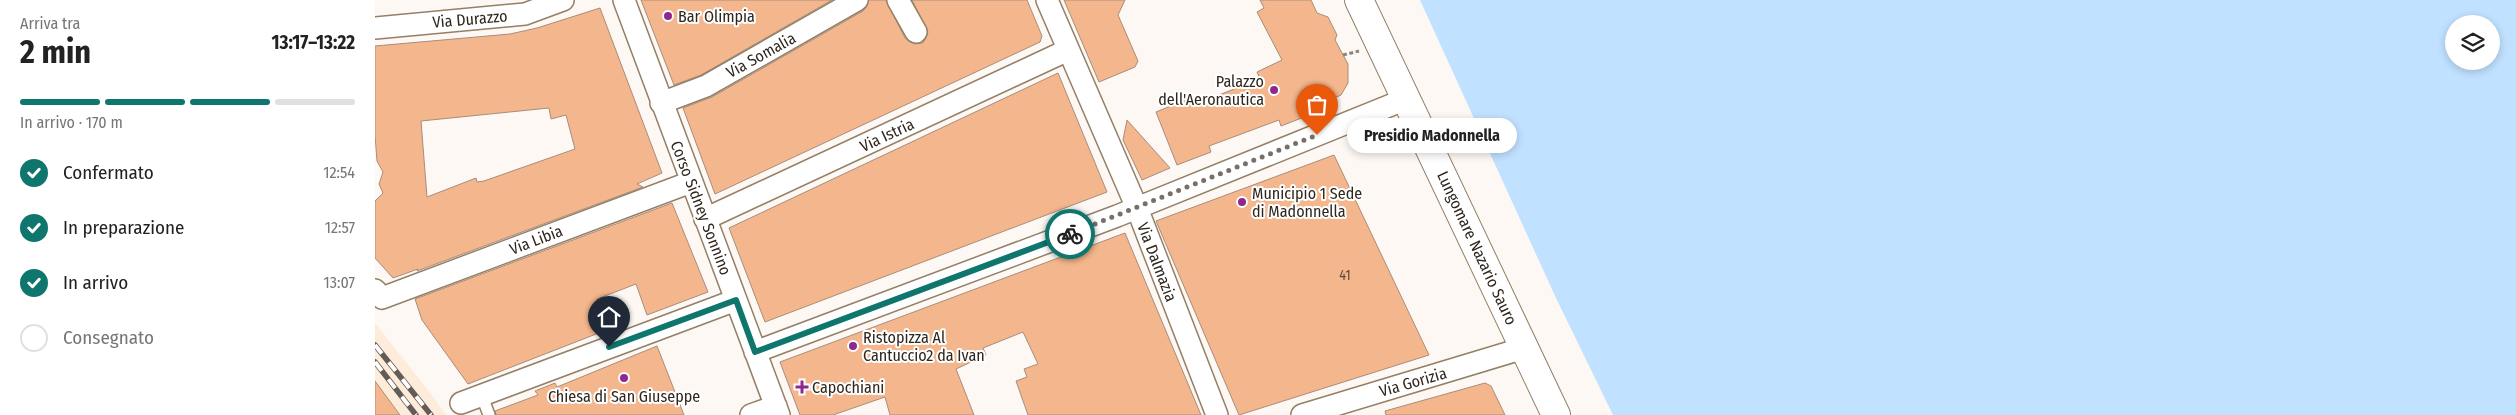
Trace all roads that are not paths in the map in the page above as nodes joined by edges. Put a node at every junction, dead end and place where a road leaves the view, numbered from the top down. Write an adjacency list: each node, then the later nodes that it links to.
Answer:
1 (563, 0): 7 (street, Via Durazzo)
2 (624, 0): 11 (street, Corso Sidney Sonnino)
3 (857, 0): 11 (street, Via Somalia)
4 (898, 0): 8 (street)
5 (1047, 0): 9 (street, Via Dalmazia)
6 (1359, 0): 10 (main road, Lungomare Nazario Sauro)
7 (375, 28)
8 (916, 32)
9 (1069, 50): 13 (street, Via Dalmazia); 14 (street, Via Istria)
10 (1406, 99): 13 (street); 17 (main road, Lungomare Nazario Sauro)
11 (661, 103): 12 (street, Corso Sidney Sonnino)
12 (691, 182): 14 (street, Corso Sidney Sonnino); 15 (street, Via Libia)
13 (1137, 208): 18 (street); 23 (street, Via Dalmazia)
14 (705, 219): 16 (street, Corso Sidney Sonnino)
15 (379, 294)
16 (736, 300): 18 (street, Corso Sidney Sonnino); 20 (street)
17 (1524, 348): 24 (street, Via Gorizia); 25 (main road, Lungomare Nazario Sauro)
18 (755, 352): 21 (street, Corso Sidney Sonnino)
19 (461, 403): 20 (street)
20 (485, 405)
21 (778, 410): 22 (street)
22 (751, 415)
23 (1217, 415)
24 (1302, 415)
25 (1556, 415)

